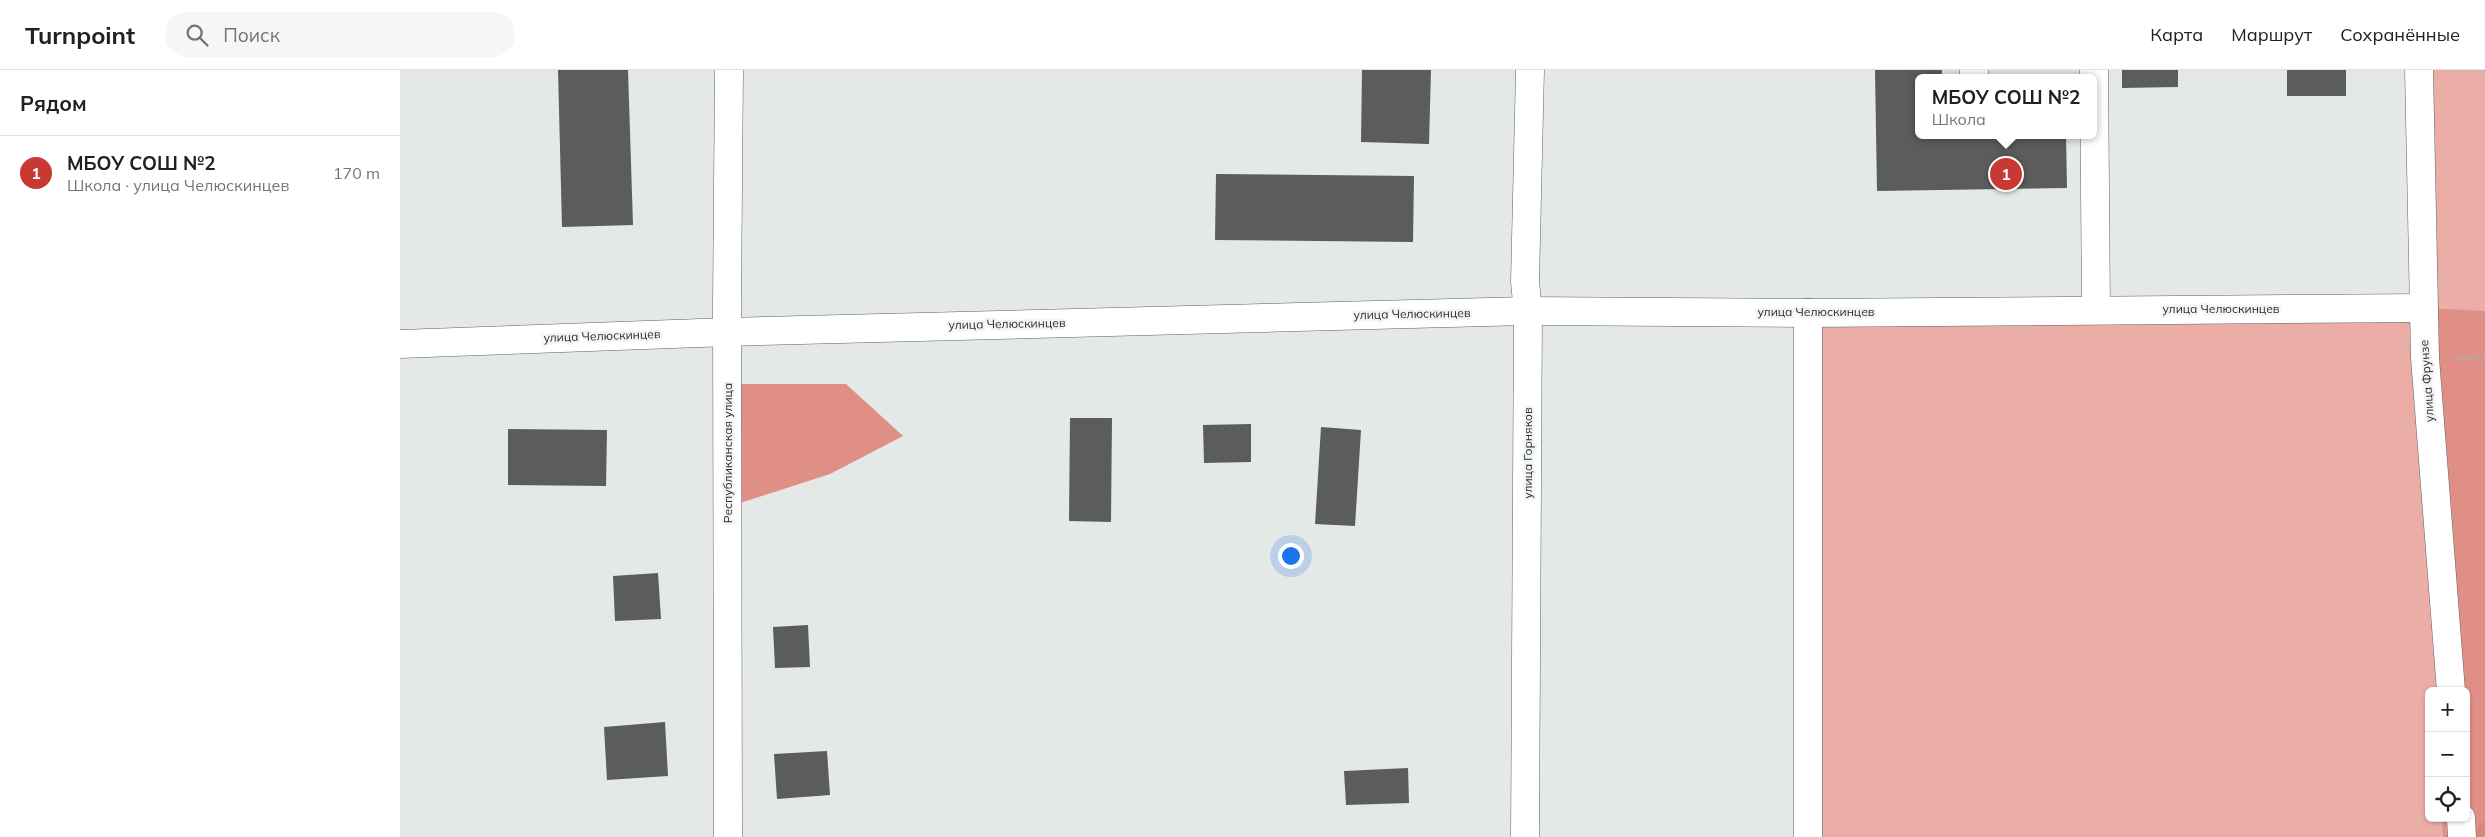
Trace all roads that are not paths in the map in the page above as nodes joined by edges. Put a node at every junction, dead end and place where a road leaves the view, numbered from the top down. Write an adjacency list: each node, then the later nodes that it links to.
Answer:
1 (729, 70): 9 (street, Республиканская улица)
2 (1530, 70): 7 (street, улица Горняков)
3 (2419, 70): 5 (street, улица Фрунзе)
4 (2095, 139): 6 (street)
5 (2423, 308): 6 (street, улица Челюскинцев); 11 (street, улица Фрунзе)
6 (2096, 310): 8 (street, улица Челюскинцев)
7 (1528, 311): 8 (street, улица Челюскинцев); 9 (street, улица Челюскинцев); 14 (street, улица Горняков)
8 (1808, 313): 15 (street)
9 (728, 332): 10 (street, улица Челюскинцев); 13 (street, Республиканская улица)
10 (400, 344)
11 (2451, 687)
12 (2461, 822): 16 (street)
13 (728, 837)
14 (1525, 837)
15 (1808, 837)
16 (2462, 837)

